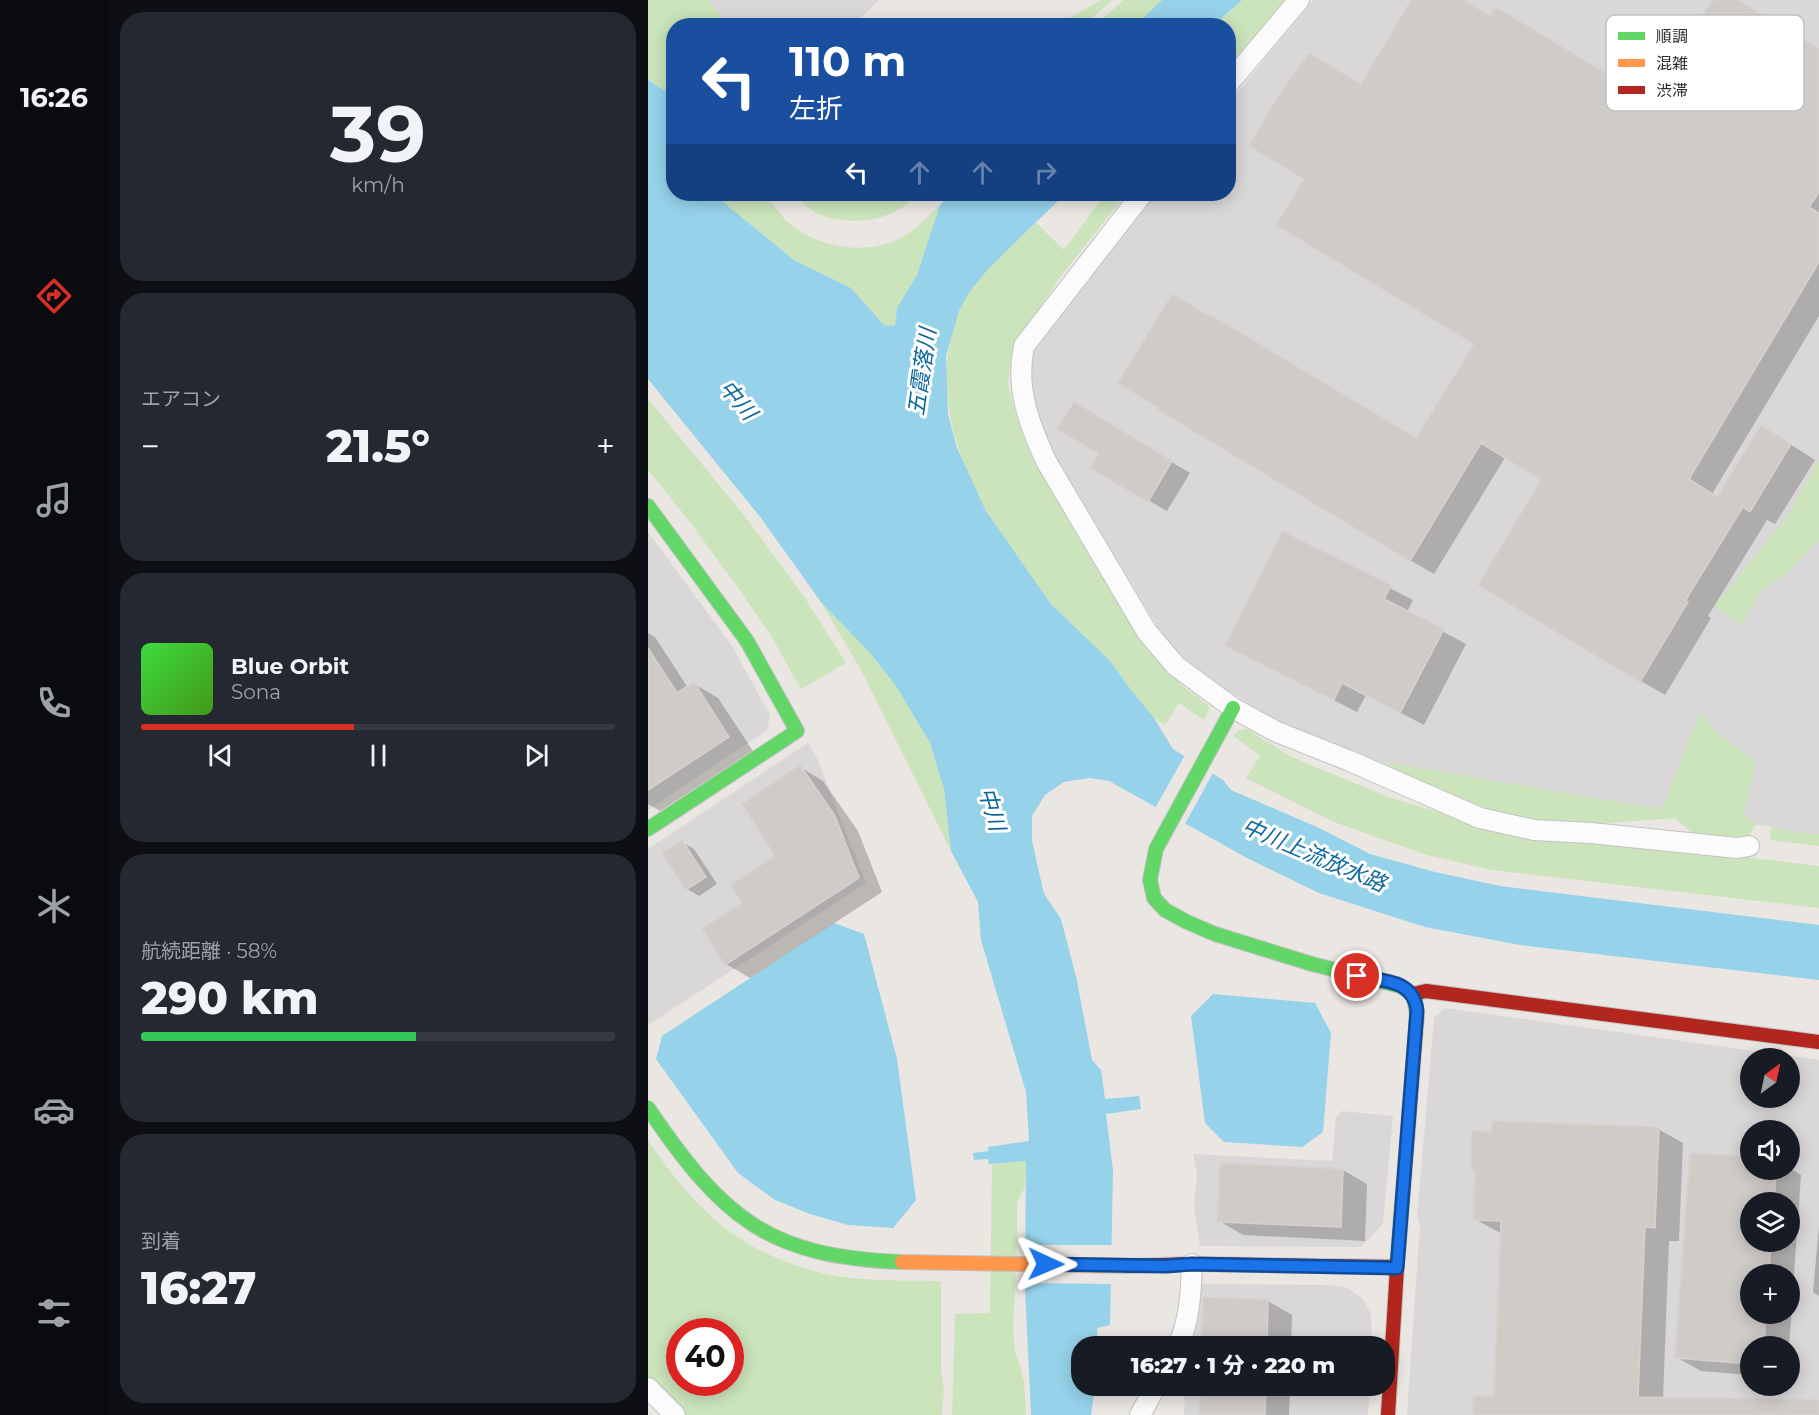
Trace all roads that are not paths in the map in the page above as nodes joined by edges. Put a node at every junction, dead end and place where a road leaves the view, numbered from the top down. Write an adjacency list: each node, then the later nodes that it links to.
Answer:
1 (1299, 0): 2 (street)
2 (1236, 75)
3 (1137, 201): 5 (street)
4 (648, 506): 6 (street)
5 (1233, 708): 7 (street); 8 (street)
6 (648, 829)
7 (1749, 846)
8 (1413, 994): 9 (street); 12 (street)
9 (1819, 1042)
10 (648, 1108): 11 (street)
11 (1192, 1264): 12 (street); 13 (street)
12 (1397, 1268): 18 (street)
13 (1182, 1336)
14 (648, 1388): 16 (street)
15 (1150, 1396): 17 (street)
16 (675, 1415)
17 (1140, 1415)
18 (1388, 1415)

